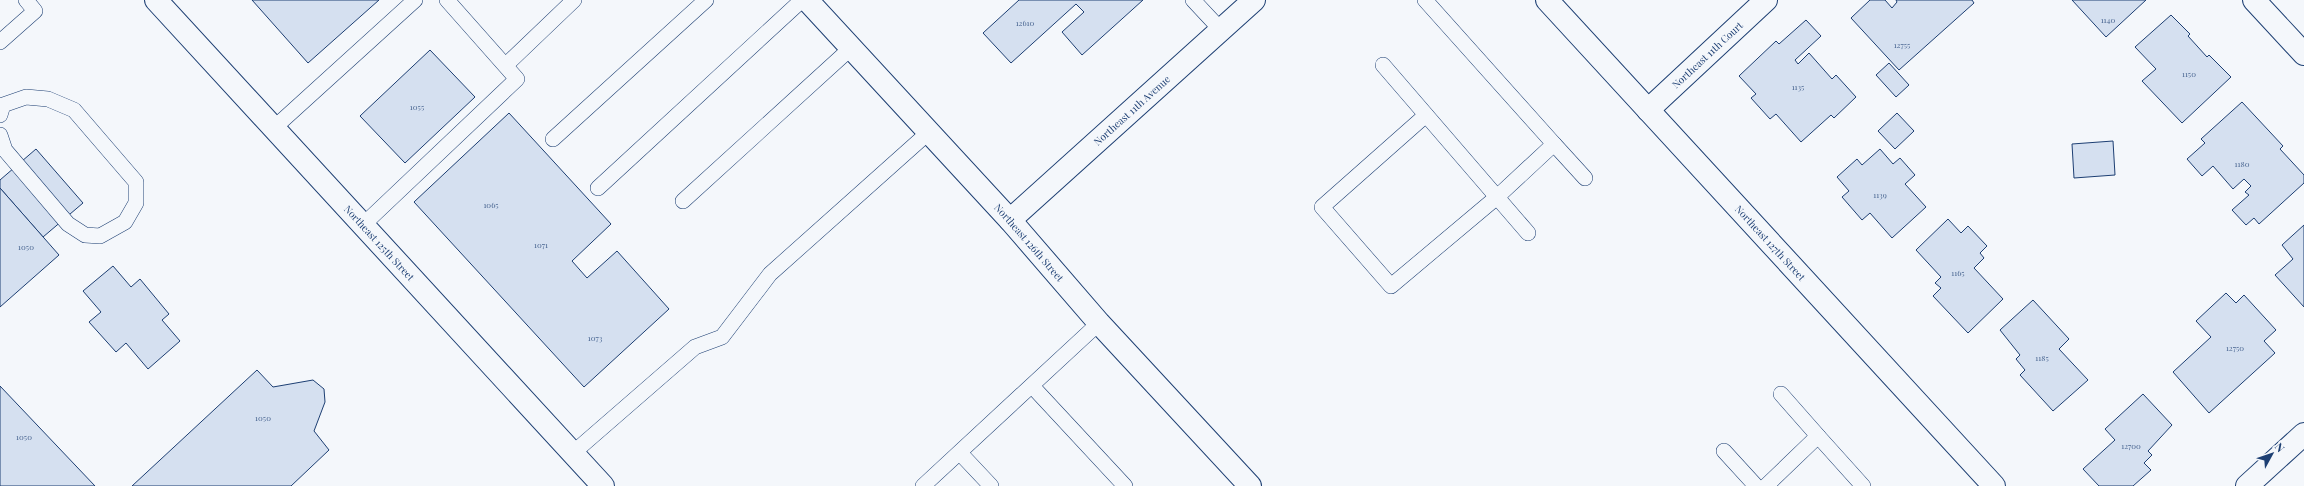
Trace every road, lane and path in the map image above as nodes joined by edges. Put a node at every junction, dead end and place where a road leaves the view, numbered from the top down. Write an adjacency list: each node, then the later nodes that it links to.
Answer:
1 (26, 0): 15 (lane)
2 (156, 0): 23 (street, Northeast 125th Street)
3 (414, 0): 23 (lane)
4 (447, 0): 18 (lane)
5 (574, 0): 18 (lane)
6 (706, 0): 26 (lane)
7 (1193, 0): 14 (lane)
8 (1254, 0): 14 (street, Northeast 11th Avenue)
9 (1425, 0): 27 (lane)
10 (1547, 0): 21 (street, Northeast 127th Street)
11 (1766, 0): 21 (street, Northeast 11th Court)
12 (2254, 0): 17 (street)
13 (810, 1): 16 (street, Northeast 126th Street); 29 (lane)
14 (1220, 30): 32 (street, Northeast 11th Avenue)
15 (0, 42)
16 (851, 48): 24 (street, Northeast 126th Street); 31 (lane)
17 (2304, 54)
18 (506, 65): 33 (lane)
19 (1383, 65): 22 (lane)
20 (1, 107): 25 (lane)
21 (1648, 110): 51 (street, Northeast 127th Street)
22 (1426, 115): 30 (lane); 30 (lane)
23 (274, 128): 33 (street, Northeast 125th Street)
24 (929, 132): 32 (street, Northeast 126th Street); 41 (lane)
25 (0, 135)
26 (553, 139)
27 (1554, 144): 28 (lane); 30 (lane)
28 (1585, 178)
29 (598, 188)
30 (1497, 197): 34 (lane)
31 (683, 201)
32 (1010, 220): 35 (street, Northeast 126th Street)
33 (363, 225): 41 (street, Northeast 125th Street)
34 (1528, 233)
35 (1099, 324): 36 (lane); 47 (street, Northeast 126th Street)
36 (1032, 386): 42 (lane); 46 (lane)
37 (1780, 394): 39 (lane)
38 (2304, 434): 52 (street)
39 (1818, 436): 49 (lane); 50 (lane)
40 (1724, 452): 48 (lane)
41 (573, 453): 43 (street, Northeast 125th Street)
42 (960, 453): 44 (lane); 45 (lane)
43 (603, 486)
44 (923, 486)
45 (991, 486)
46 (1125, 486)
47 (1250, 486)
48 (1756, 486)
49 (1766, 486)
50 (1863, 486)
51 (1994, 486)
52 (2247, 486)

